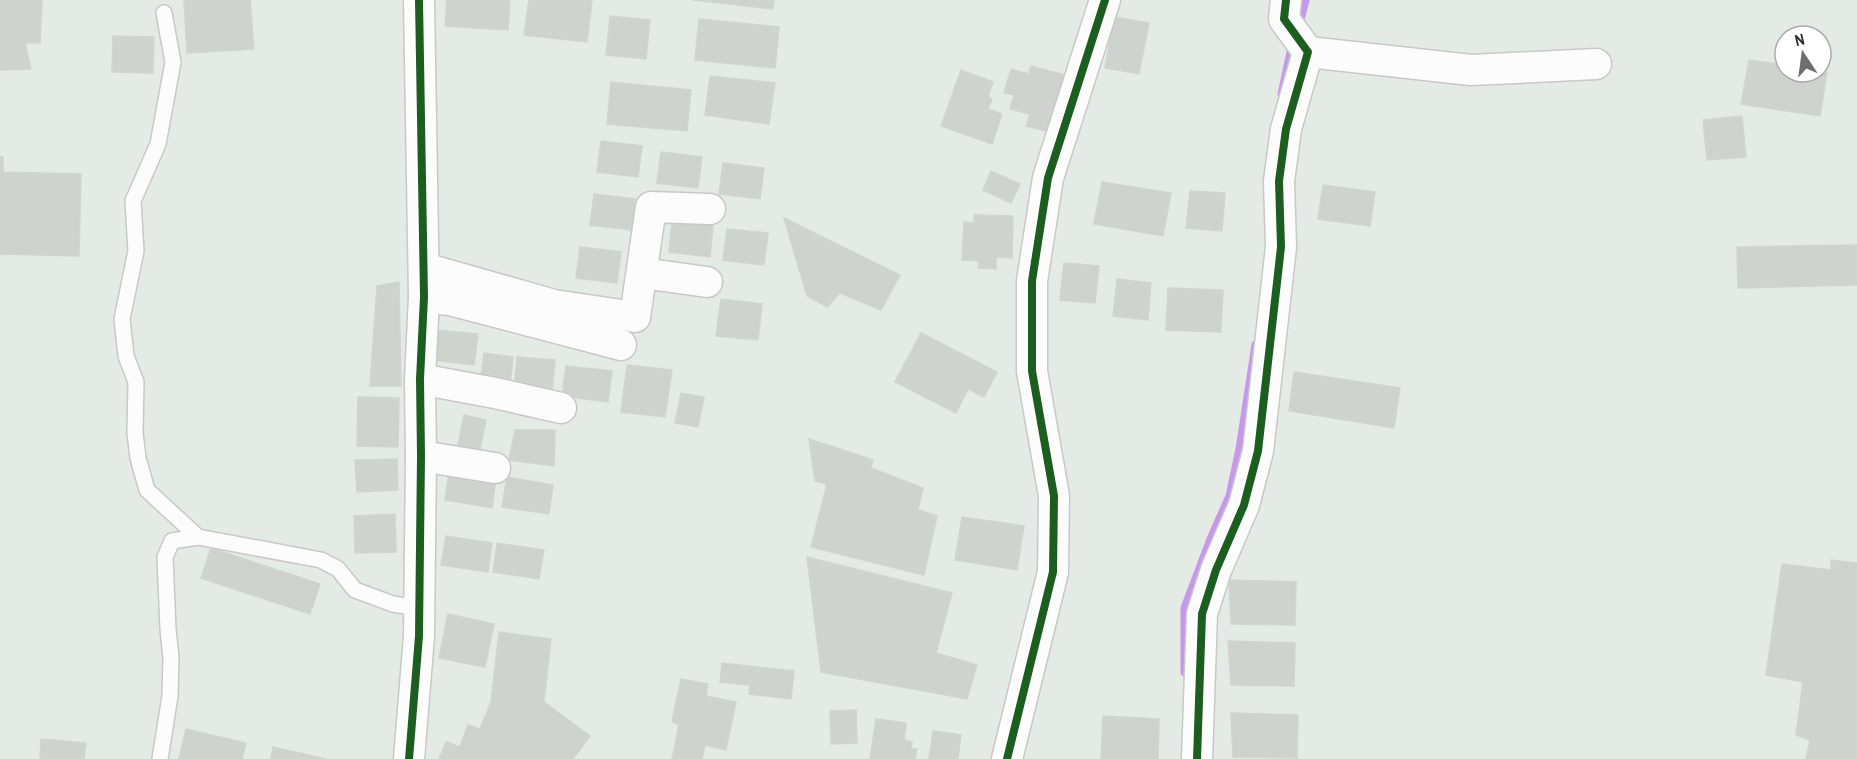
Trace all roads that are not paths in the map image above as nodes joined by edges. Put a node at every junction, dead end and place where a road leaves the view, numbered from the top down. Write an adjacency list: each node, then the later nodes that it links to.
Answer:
1 (419, 0): 10 (street)
2 (1105, 0): 20 (street)
3 (1286, 0): 5 (street)
4 (164, 13): 16 (lane)
5 (1308, 52): 6 (street); 21 (street)
6 (1596, 64)
7 (710, 209): 8 (street)
8 (642, 273): 9 (street); 10 (street)
9 (707, 282)
10 (424, 283): 11 (street); 12 (street)
11 (621, 345)
12 (420, 379): 13 (street); 14 (street)
13 (561, 408)
14 (421, 456): 15 (street); 17 (street)
15 (495, 468)
16 (198, 537): 17 (lane); 18 (lane)
17 (418, 608): 19 (street)
18 (160, 759)
19 (409, 759)
20 (1007, 759)
21 (1197, 759)

